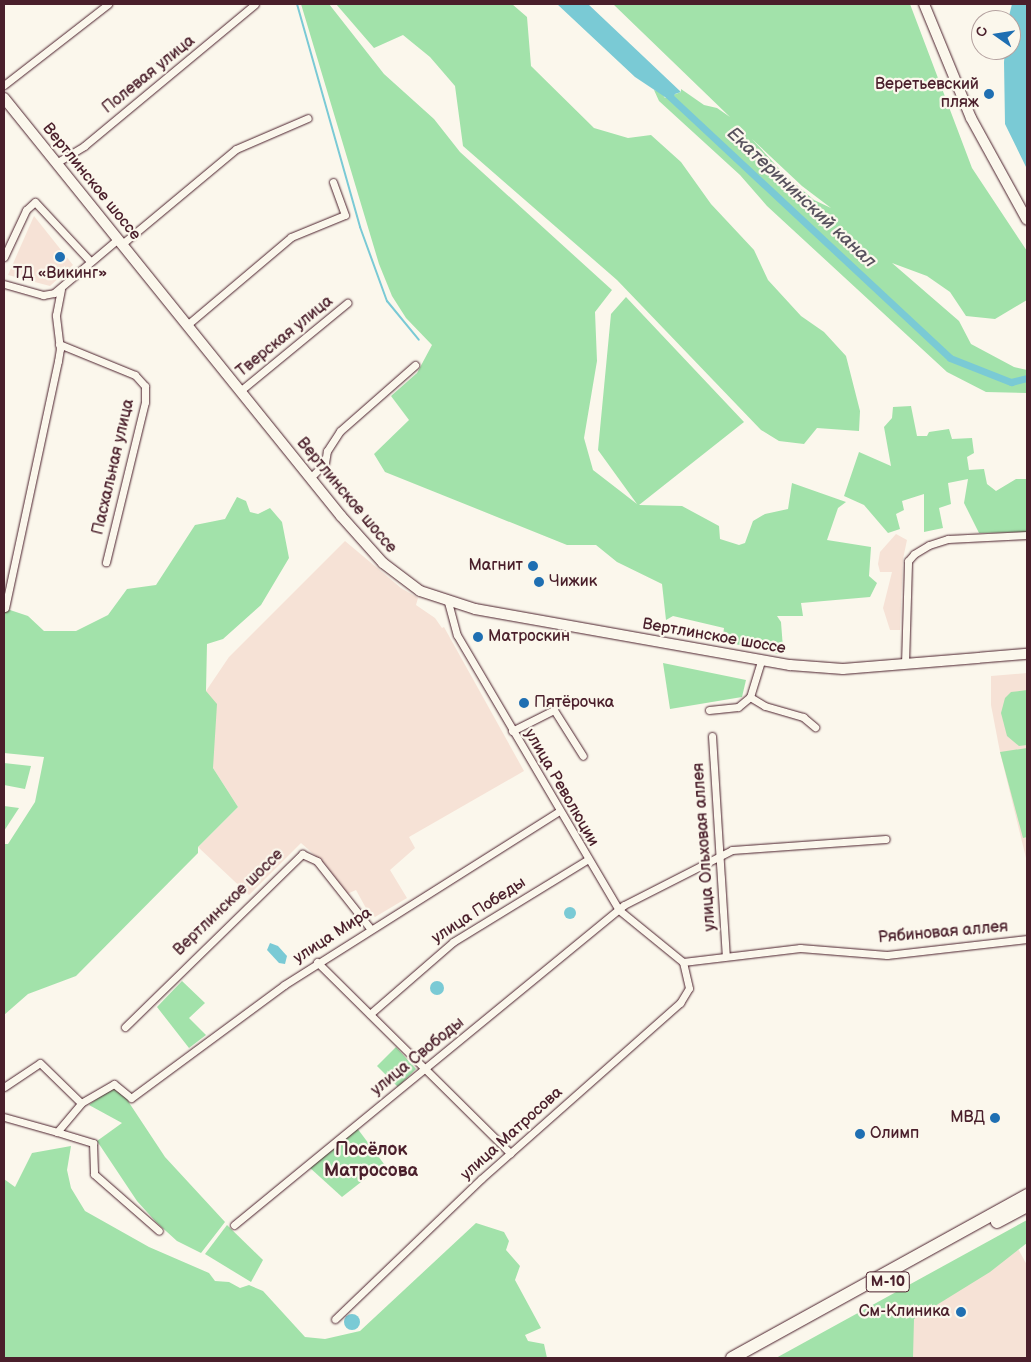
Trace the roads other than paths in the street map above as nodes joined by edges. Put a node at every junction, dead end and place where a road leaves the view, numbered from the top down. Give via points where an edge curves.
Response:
1 (108, 4) edge
2 (255, 4) edge
3 (924, 4) edge
4 (4, 85) edge
5 (4, 98) edge
6 (308, 118) dead end
7 (56, 163) junction
8 (333, 182) dead end
9 (1027, 220) edge
10 (120, 241) junction
11 (4, 257) edge
12 (90, 260) junction
13 (4, 284) edge
14 (61, 289) junction
15 (347, 303) dead end
16 (187, 325) junction
17 (59, 344) junction
18 (415, 366) dead end
19 (240, 391) junction
20 (310, 478) junction
21 (1027, 535) edge
22 (106, 562) dead end
23 (448, 602) junction
24 (5, 608) edge
25 (1027, 654) edge
26 (761, 661) junction
27 (905, 664) junction
28 (750, 697) junction
29 (709, 710) dead end
30 (815, 727) dead end
31 (512, 731) junction
32 (712, 736) dead end
33 (583, 756) dead end
34 (559, 810) junction
35 (886, 839) dead end
36 (722, 853) junction
37 (587, 860) junction
38 (618, 910) junction
39 (370, 928) junction
40 (1027, 939) edge
41 (726, 956) junction
42 (316, 962) junction
43 (683, 962) junction
44 (370, 1014) junction
45 (125, 1026) dead end
46 (424, 1070) junction
47 (4, 1087) edge
48 (81, 1103) junction
49 (4, 1117) edge
50 (57, 1132) junction
51 (510, 1153) junction
52 (1027, 1196) edge
53 (1027, 1206) edge
54 (234, 1225) dead end
55 (159, 1231) dead end
56 (335, 1319) dead end
57 (732, 1358) edge
58 (750, 1358) edge

1 - 4 street
2 - 7 street, Полевая улица via 92,140
3 - 9 main road via 971,118
5 - 7 main road, Вертлинское шоссе
6 - 10 street via 236,149
7 - 10 main road, Вертлинское шоссе
8 - 16 street via 345,215 290,238
10 - 12 street
10 - 16 main road, Вертлинское шоссе
11 - 12 street via 26,210 35,202
12 - 14 street
13 - 14 street via 43,295
14 - 17 street via 56,315
15 - 19 street, Тверская улица
16 - 19 main road, Вертлинское шоссе
17 - 22 street, Пасхальная улица via 76,354 135,374 145,386 145,402
17 - 24 street
18 - 20 street via 334,438 325,463
19 - 20 main road, Вертлинское шоссе
20 - 23 main road, Вертлинское шоссе via 390,571 420,591
21 - 27 street via 948,539 920,549 908,561
23 - 26 main road, Вертлинское шоссе
23 - 31 street, улица Революции via 458,635
25 - 27 main road, Вертлинское шоссе
26 - 27 main road, Вертлинское шоссе via 821,668
26 - 28 street
28 - 29 street via 738,707
28 - 30 street via 765,706 803,717
31 - 33 street via 554,710
31 - 34 street, улица Революции
32 - 36 street, улица Ольховая аллея
34 - 37 street, улица Революции
34 - 39 street, улица Мира
35 - 36 street
36 - 38 street, улица Свободы
36 - 41 street, улица Ольховая аллея
37 - 38 street, улица Революции
37 - 44 street, улица Победы via 453,942
38 - 43 street, улица Революции
38 - 46 street, улица Свободы
39 - 42 street, улица Мира
39 - 45 street, Вертлинское шоссе via 317,861 302,854
40 - 41 street, Рябиновая аллея via 886,955 800,948
41 - 43 street, Рябиновая аллея
42 - 44 street
42 - 48 street, улица Мира via 131,1098 114,1084
43 - 51 street, улица Матросова via 689,988 680,1003
44 - 46 street
46 - 51 street
46 - 54 street, улица Свободы
47 - 48 street via 40,1063
48 - 50 street
49 - 50 street
50 - 55 street via 94,1143 94,1174
51 - 56 street, улица Матросова
52 - 57 highway, М-10
53 - 58 highway, М-10

